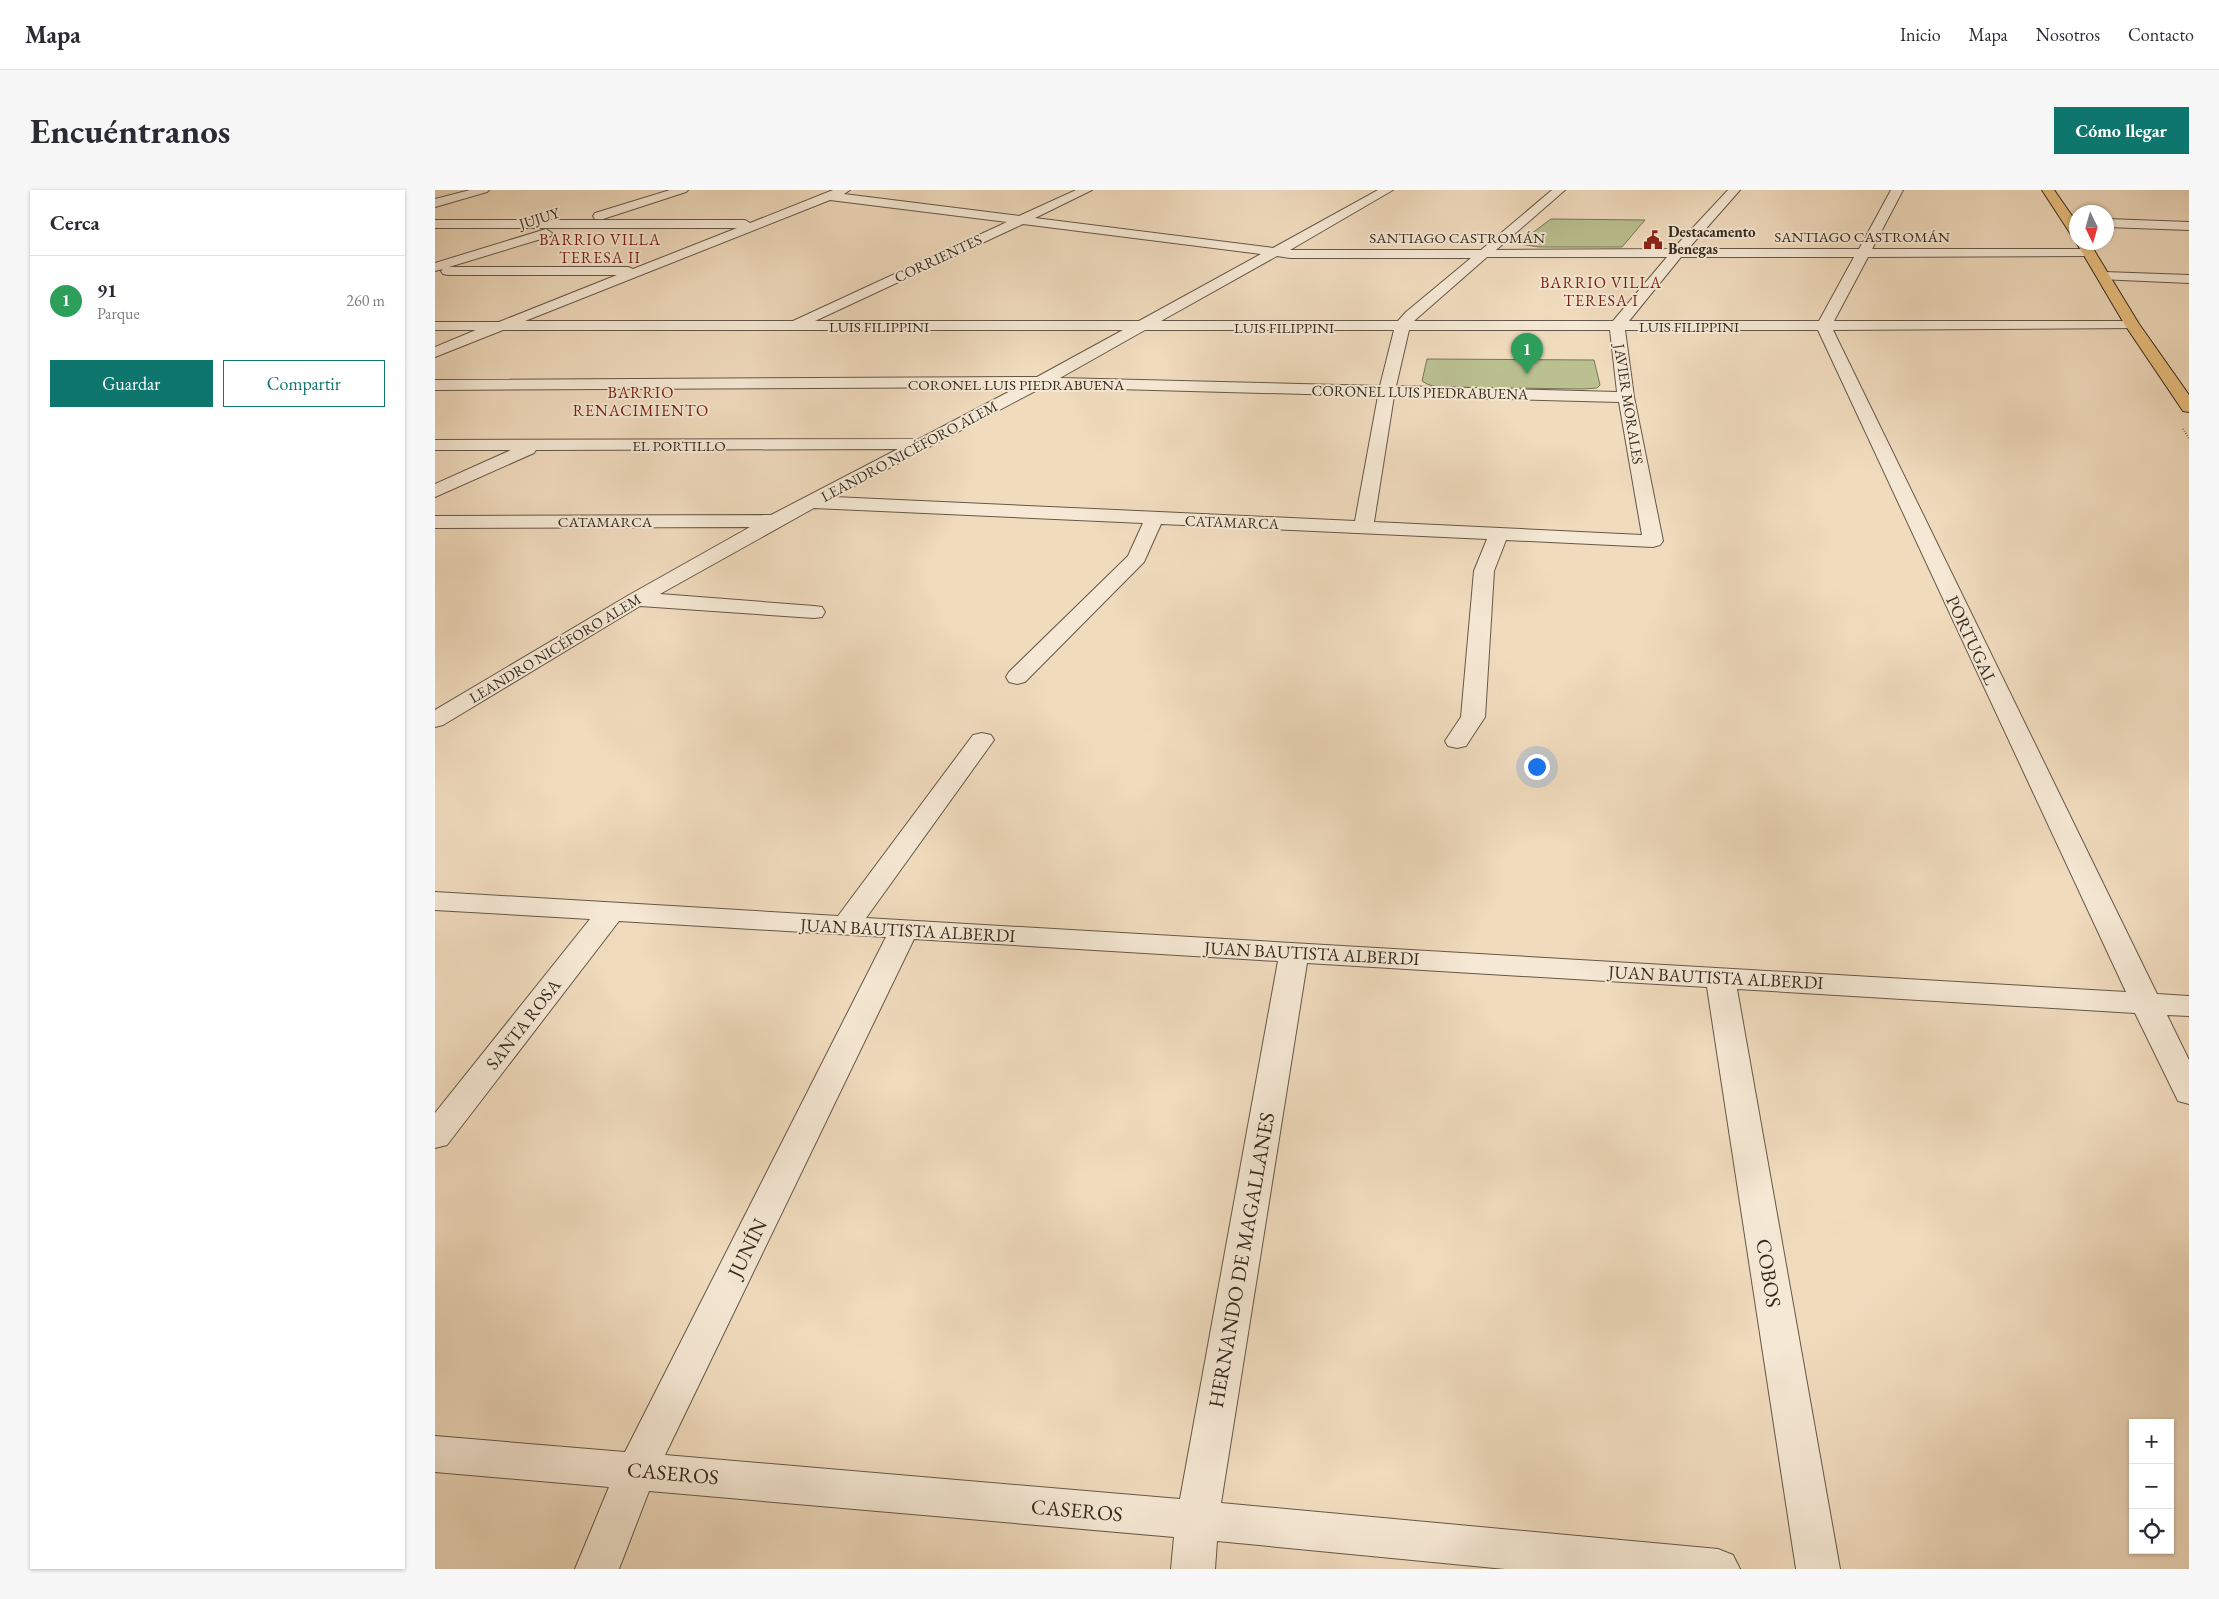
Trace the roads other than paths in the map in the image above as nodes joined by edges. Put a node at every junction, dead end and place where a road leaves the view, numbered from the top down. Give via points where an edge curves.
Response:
1 (483, 190) edge
2 (682, 190) edge
3 (844, 190) edge
4 (1086, 190) edge
5 (1387, 190) edge
6 (1559, 190) edge
7 (1734, 190) edge
8 (1897, 190) edge
9 (2047, 190) edge
10 (830, 196) junction
11 (435, 203) edge
12 (2069, 217) edge
13 (1019, 221) junction
14 (2114, 223) edge
15 (435, 224) edge
16 (572, 224) junction
17 (759, 224) junction
18 (2189, 226) edge
19 (2069, 247) edge
20 (2087, 250) edge
21 (1275, 253) junction
22 (1485, 253) junction
23 (1862, 253) junction
24 (1677, 254) junction
25 (435, 267) edge
26 (642, 271) junction
27 (435, 272) edge
28 (2104, 276) junction
29 (2189, 279) edge
30 (2132, 325) junction
31 (435, 326) edge
32 (503, 326) junction
33 (791, 326) junction
34 (1402, 326) junction
35 (1617, 326) junction
36 (1824, 326) junction
37 (1140, 327) junction
38 (435, 352) edge
39 (1039, 382) junction
40 (435, 385) edge
41 (1387, 391) junction
42 (1626, 397) junction
43 (2189, 407) edge
44 (923, 444) junction
45 (435, 445) edge
46 (536, 445) junction
47 (435, 491) edge
48 (811, 502) junction
49 (1154, 519) junction
50 (775, 521) junction
51 (435, 522) edge
52 (1363, 528) junction
53 (1499, 534) junction
54 (1653, 541) joint
55 (635, 599) junction
56 (814, 612) dead end
57 (1017, 677) dead end
58 (435, 720) edge
59 (982, 740) dead end
60 (1457, 741) dead end
61 (435, 901) edge
62 (611, 912) junction
63 (845, 927) junction
64 (904, 930) junction
65 (1294, 952) junction
66 (1720, 977) junction
67 (2146, 1004) junction
68 (2189, 1006) edge
69 (2189, 1093) edge
70 (435, 1136) edge
71 (435, 1454) edge
72 (637, 1470) junction
73 (1197, 1520) junction
74 (597, 1569) edge
75 (1193, 1569) edge
76 (1718, 1569) edge
77 (1818, 1569) edge

1 - 11 street
2 - 16 street, JUJUY
3 - 10 street
4 - 13 street, CORRIENTES
5 - 21 street, LEANDRO NICÉFORO ALEM
6 - 22 street
7 - 24 street, JAVIER MORALES
8 - 23 street
9 - 12 main road
10 - 13 street, SANTIAGO CASTROMÁN
10 - 17 street
13 - 21 street, SANTIAGO CASTROMÁN
13 - 33 street, CORRIENTES
14 - 18 street
15 - 16 street
16 - 17 street
16 - 25 street, JUJUY
17 - 26 street
19 - 23 street, SANTIAGO CASTROMÁN
20 - 28 main road
21 - 22 street, SANTIAGO CASTROMÁN
21 - 37 street, LEANDRO NICÉFORO ALEM
22 - 24 street, SANTIAGO CASTROMÁN
22 - 34 street
23 - 24 street, SANTIAGO CASTROMÁN
23 - 36 street
24 - 35 street, JAVIER MORALES
26 - 27 street
26 - 32 street
28 - 29 street
28 - 30 main road
30 - 36 street, LUIS FILIPPINI
30 - 43 main road
31 - 32 street, LUIS FILIPPINI
32 - 33 street, LUIS FILIPPINI
32 - 38 street
33 - 37 street, LUIS FILIPPINI
34 - 35 street, LUIS FILIPPINI
34 - 37 street, LUIS FILIPPINI
34 - 41 street
35 - 36 street, LUIS FILIPPINI
35 - 42 street, JAVIER MORALES
36 - 67 street, PORTUGAL via 1825,334
37 - 39 street, LEANDRO NICÉFORO ALEM
39 - 40 street, CORONEL LUIS PIEDRABUENA
39 - 41 street, CORONEL LUIS PIEDRABUENA
39 - 44 street, LEANDRO NICÉFORO ALEM
41 - 42 street, CORONEL LUIS PIEDRABUENA
41 - 52 street
42 - 54 street, JAVIER MORALES
44 - 46 street, EL PORTILLO
44 - 48 street, LEANDRO NICÉFORO ALEM
45 - 46 street, EL PORTILLO
46 - 47 street
48 - 49 street, CATAMARCA
48 - 50 street, LEANDRO NICÉFORO ALEM
49 - 52 street, CATAMARCA
49 - 57 street via 1137,558
50 - 51 street, CATAMARCA
50 - 55 street, LEANDRO NICÉFORO ALEM
52 - 53 street, CATAMARCA
53 - 54 street, CATAMARCA
53 - 60 street via 1483,571 1473,717
55 - 56 street
55 - 58 street, LEANDRO NICÉFORO ALEM
59 - 63 street
61 - 62 street, JUAN BAUTISTA ALBERDI
62 - 63 street, JUAN BAUTISTA ALBERDI
62 - 70 street, SANTA ROSA
63 - 64 street, JUAN BAUTISTA ALBERDI
64 - 65 street, JUAN BAUTISTA ALBERDI
64 - 72 street, JUNÍN
65 - 66 street, JUAN BAUTISTA ALBERDI
65 - 73 street, HERNANDO DE MAGALLANES
66 - 67 street, JUAN BAUTISTA ALBERDI
66 - 77 street, COBOS
67 - 68 street, JUAN BAUTISTA ALBERDI
67 - 69 street, PORTUGAL
71 - 72 street, CASEROS
72 - 73 street, CASEROS
72 - 74 street, JUNÍN
73 - 75 street, HERNANDO DE MAGALLANES
73 - 76 street, CASEROS

